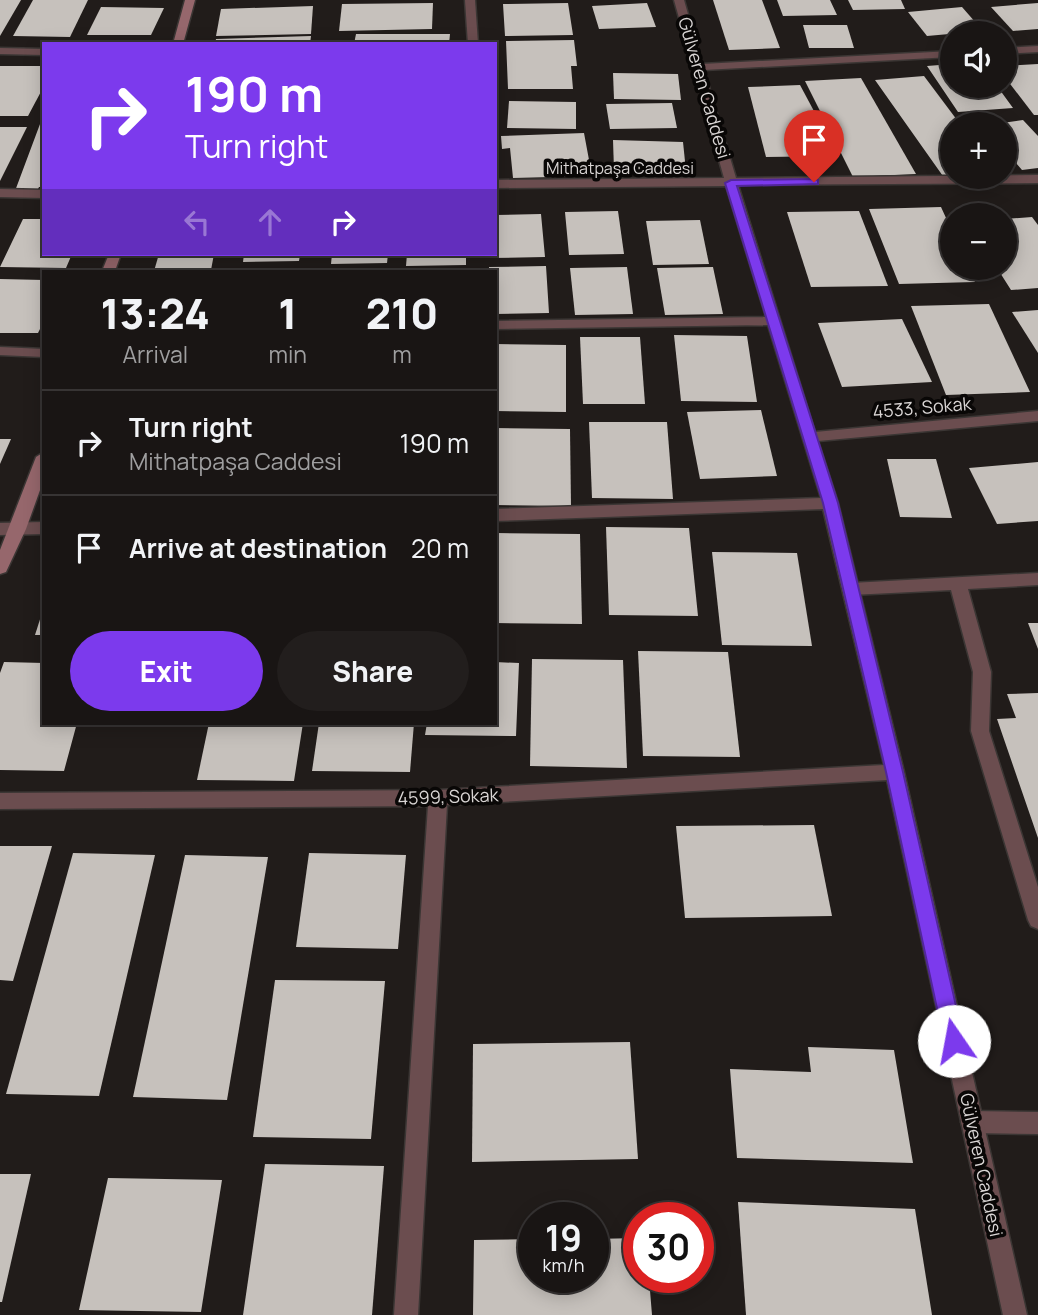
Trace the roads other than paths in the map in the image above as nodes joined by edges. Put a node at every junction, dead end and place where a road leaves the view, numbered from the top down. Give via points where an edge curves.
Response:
1 (190, 0) edge
2 (470, 0) edge
3 (678, 0) edge
4 (179, 42) edge
5 (472, 42) edge
6 (1038, 49) edge
7 (1017, 50) edge
8 (0, 51) edge
9 (42, 52) edge
10 (940, 55) edge
11 (699, 67) junction
12 (1038, 179) edge
13 (731, 183) junction
14 (497, 184) edge
15 (0, 193) edge
16 (42, 194) edge
17 (775, 321) junction
18 (497, 326) edge
19 (0, 351) edge
20 (42, 353) edge
21 (1038, 416) edge
22 (810, 437) junction
23 (42, 463) edge
24 (831, 503) junction
25 (497, 515) edge
26 (42, 528) edge
27 (0, 529) edge
28 (18, 529) junction
29 (0, 568) edge
30 (1038, 579) edge
31 (958, 584) junction
32 (851, 589) junction
33 (895, 772) junction
34 (438, 798) junction
35 (0, 801) edge
36 (1038, 920) edge
37 (972, 1122) junction
38 (1038, 1123) edge
39 (406, 1315) edge
40 (1014, 1315) edge

1 - 4 street
2 - 5 street
3 - 11 street, Gülveren Caddesi
6 - 7 street
8 - 9 street
10 - 11 street
11 - 13 street, Gülveren Caddesi
12 - 13 street, Mithatpaşa Caddesi
13 - 14 street, Mithatpaşa Caddesi
13 - 17 street, Gülveren Caddesi
15 - 16 street
17 - 18 street
17 - 22 street, Gülveren Caddesi
19 - 20 street
21 - 22 street, 4533, Sokak
22 - 24 street, Gülveren Caddesi
23 - 28 street
24 - 25 street
24 - 32 street, Gülveren Caddesi
26 - 28 street
27 - 28 street
28 - 29 street
30 - 31 street
31 - 32 street
31 - 36 street via 982,672 980,731
32 - 33 street, Gülveren Caddesi
33 - 34 street, 4599, Sokak
33 - 37 street, Gülveren Caddesi
34 - 35 street, 4599, Sokak
34 - 39 street
37 - 38 street
37 - 40 street, Gülveren Caddesi

